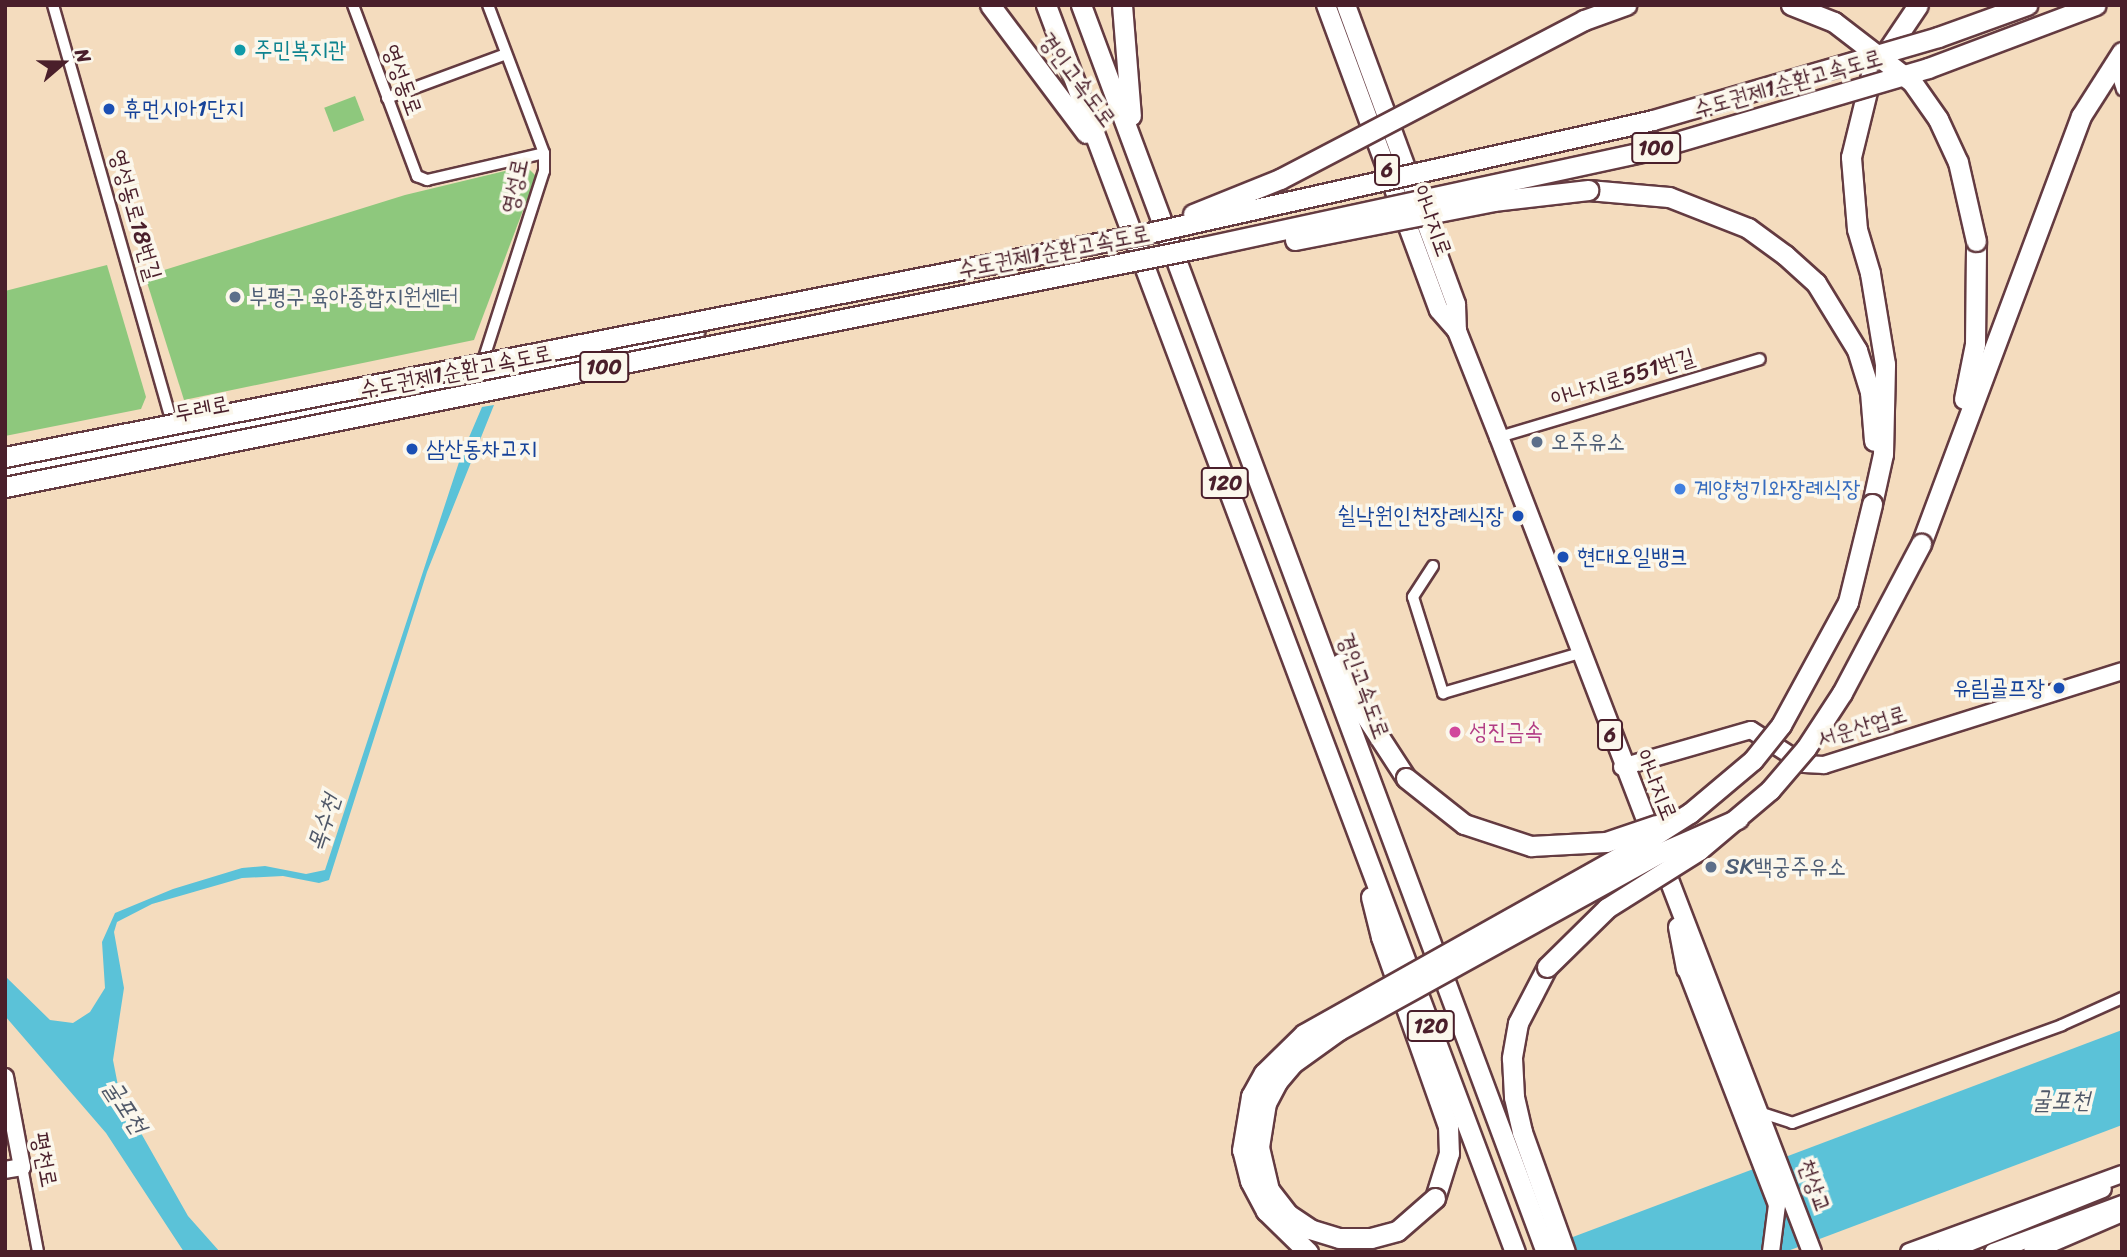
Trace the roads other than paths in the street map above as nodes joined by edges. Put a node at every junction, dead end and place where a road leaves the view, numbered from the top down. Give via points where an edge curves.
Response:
1 (53, 5) edge
2 (353, 5) edge
3 (488, 5) edge
4 (990, 5) edge
5 (1046, 5) edge
6 (1081, 5) edge
7 (1122, 5) edge
8 (1326, 5) edge
9 (1346, 5) edge
10 (1626, 5) edge
11 (1791, 5) edge
12 (1918, 5) edge
13 (2026, 5) edge
14 (2096, 5) edge
15 (506, 54) junction
16 (2119, 62) edge
17 (2122, 90) edge
18 (387, 98) junction
19 (1133, 138) junction
20 (1100, 151) junction
21 (544, 153) junction
22 (1148, 233) junction
23 (1203, 247) junction
24 (747, 320) dead end
25 (1457, 331) junction
26 (1760, 359) dead end
27 (478, 377) junction
28 (176, 437) junction
29 (1499, 437) junction
30 (5, 457) edge
31 (5, 473) edge
32 (5, 488) edge
33 (1872, 504) junction
34 (1921, 544) junction
35 (1433, 566) dead end
36 (1303, 595) junction
37 (1580, 653) junction
38 (2122, 671) edge
39 (1622, 768) junction
40 (1690, 813) junction
41 (1351, 814) junction
42 (1738, 819) junction
43 (1671, 886) junction
44 (1686, 969) joint
45 (2122, 998) edge
46 (5, 1077) edge
47 (1759, 1112) junction
48 (1770, 1138) joint
49 (22, 1167) junction
50 (5, 1170) edge
51 (2122, 1174) edge
52 (2122, 1181) edge
53 (2122, 1204) edge
54 (2074, 1212) junction
55 (2122, 1213) edge
56 (1545, 1225) junction
57 (1513, 1245) edge
58 (38, 1252) edge
59 (1308, 1252) edge
60 (1546, 1252) edge
61 (1565, 1252) edge
62 (1770, 1252) edge
63 (1812, 1252) edge
64 (1909, 1252) edge
65 (1946, 1252) edge
66 (1993, 1252) edge
67 (2032, 1252) edge

1 - 28 street, 영성동로18번길
2 - 18 street, 영성동로
3 - 15 street, 영성로
4 - 20 highway, 경인고속도로 / 120
5 - 20 highway, 경인고속도로 / 120
6 - 19 highway, 경인고속도로 / 120
7 - 19 highway, 경인고속도로 / 120
8 - 25 main road, 아나지로 / 6 via 1439,310
9 - 25 main road, 아나지로 / 6 via 1456,304
10 - 22 highway, bridge via 1584,20 1280,179
11 - 34 highway, bridge via 1834,22 1912,82 1937,120 1970,202 1976,241 1975,344 1964,401
12 - 33 highway via 1871,75 1851,157 1857,229 1881,323 1885,364 1883,454
13 - 22 highway, 수도권제1순환고속도로 / 100, bridge via 1938,37 1653,120
14 - 23 highway, 수도권제1순환고속도로 / 100, bridge via 1928,68 1646,151
15 - 18 street
15 - 21 street, 영성로
16 - 17 street
16 - 34 highway via 2081,116
18 - 21 street, 영성동로 via 413,169 427,180
19 - 36 highway, 경인고속도로 / 120
20 - 41 highway, 경인고속도로 / 120
21 - 27 street, 영성로 via 541,189
22 - 30 highway, 수도권제1순환고속도로 / 100, bridge
23 - 32 highway, 수도권제1순환고속도로 / 100, bridge
23 - 33 highway, bridge via 1290,241 1561,191 1636,191 1708,209 1748,228 1785,255 1816,284 1838,314 1857,350 1870,392 1875,435
24 - 27 street, 두레로
25 - 29 main road, 아나지로 / 6
26 - 29 street, 아나지로551번길
27 - 28 street, 두레로
28 - 31 street, 두레로
29 - 37 main road, 아나지로 / 6
33 - 40 highway, bridge via 1863,556 1848,602 1806,683 1753,760
34 - 42 highway, bridge via 1842,693 1806,748
35 - 37 street via 1413,597 1443,692
36 - 40 highway, bridge via 1366,719 1406,778 1464,824 1531,846 1606,842
36 - 56 highway, 경인고속도로 / 120
37 - 39 main road, 아나지로 / 6
38 - 39 street, 서운산업로 via 1824,765 1804,764 1751,730
39 - 43 main road, 아나지로 / 6
40 - 59 highway, bridge via 1330,1017 1282,1051 1251,1096 1242,1150 1250,1181 1266,1211
41 - 42 highway, bridge via 1381,937 1448,1126 1449,1153 1435,1199 1397,1231 1371,1238 1339,1238 1310,1229 1288,1214 1269,1190 1259,1147 1266,1103 1293,1063 1339,1030 1660,853
41 - 57 highway, 경인고속도로 / 120
42 - 56 highway, bridge via 1608,908 1547,967 1518,1023 1512,1058 1522,1132
43 - 44 main road
43 - 47 main road, 아나지로 / 6
44 - 62 street via 1777,1205
45 - 47 street via 2062,1025 1792,1123
46 - 49 street, 평천로
47 - 48 main road, 아나지로 / 6
48 - 63 main road, 천상교 / 6
49 - 50 street
49 - 58 street, 평천로
51 - 64 street
52 - 54 street
53 - 54 street
54 - 65 street
54 - 66 street
55 - 67 street
56 - 60 highway, 경인고속도로 / 120
56 - 61 highway

